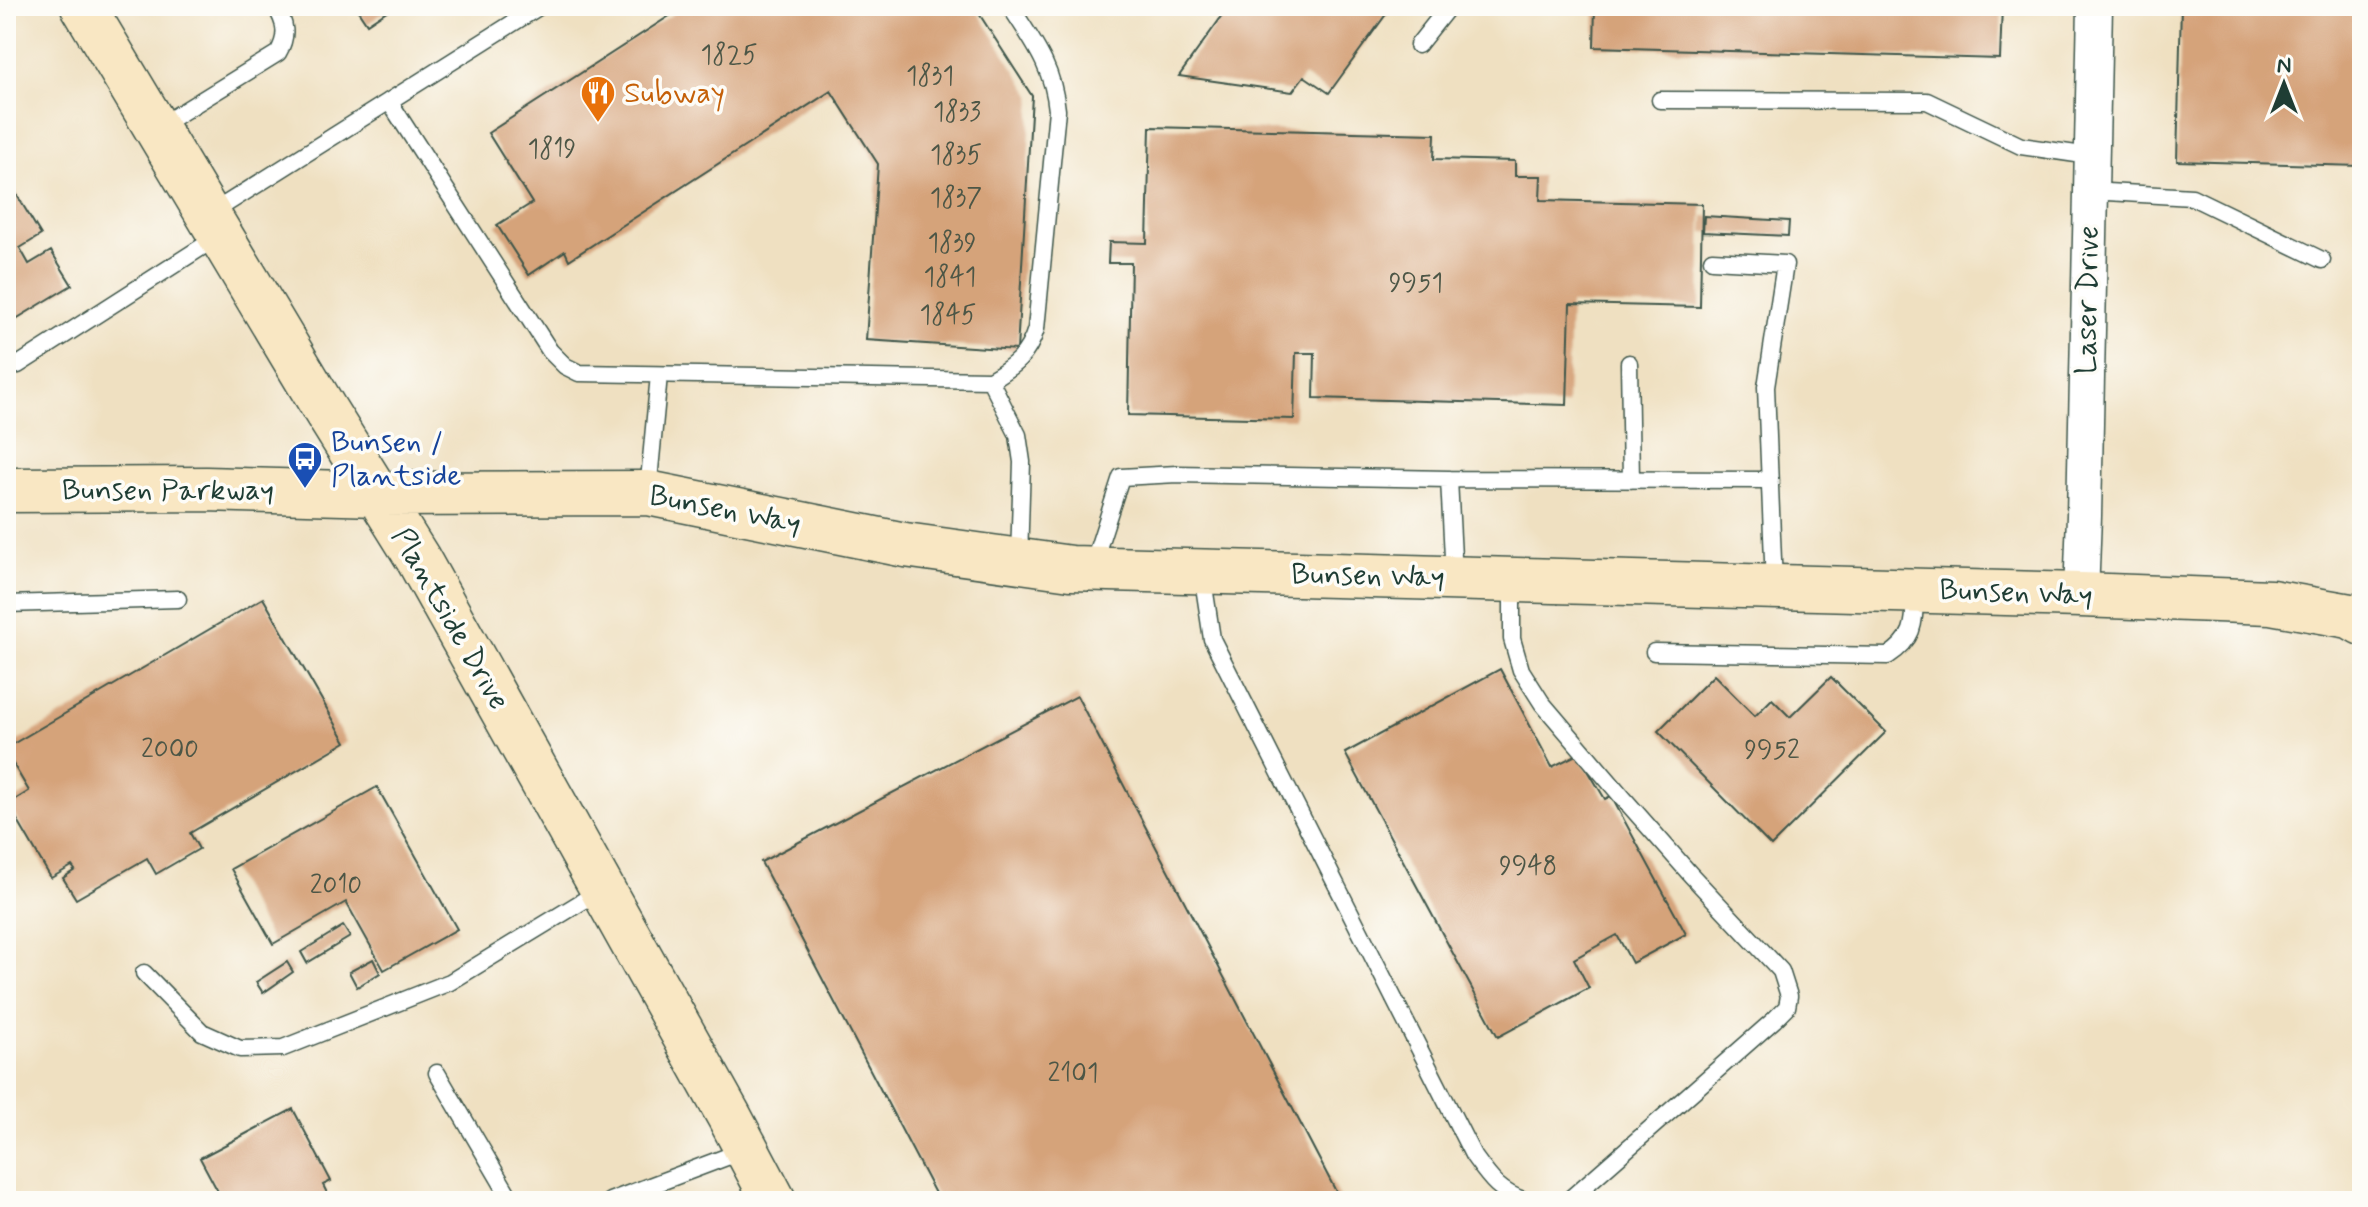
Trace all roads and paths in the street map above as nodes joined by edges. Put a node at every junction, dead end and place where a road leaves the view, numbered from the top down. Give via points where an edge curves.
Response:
1 (83, 6) edge
2 (275, 6) edge
3 (540, 6) edge
4 (1010, 6) edge
5 (1449, 6) edge
6 (2095, 6) edge
7 (1418, 45) dead end
8 (1660, 100) dead end
9 (389, 101) junction
10 (156, 128) junction
11 (2090, 156) junction
12 (2090, 191) junction
13 (215, 225) junction
14 (1712, 260) dead end
15 (2322, 260) dead end
16 (1629, 363) dead end
17 (6, 368) edge
18 (659, 375) junction
19 (990, 380) junction
20 (1449, 479) junction
21 (1631, 480) junction
22 (1770, 480) junction
23 (6, 490) edge
24 (648, 493) junction
25 (378, 494) junction
26 (1019, 561) junction
27 (1092, 569) junction
28 (1202, 572) junction
29 (1454, 578) junction
30 (1512, 580) junction
31 (1774, 587) junction
32 (1915, 590) junction
33 (2081, 595) junction
34 (178, 599) dead end
35 (6, 604) edge
36 (2362, 623) edge
37 (1654, 652) dead end
38 (602, 890) junction
39 (144, 973) dead end
40 (437, 1073) dead end
41 (746, 1149) junction
42 (512, 1201) edge
43 (610, 1201) edge
44 (774, 1201) edge
45 (1526, 1201) edge
46 (1564, 1201) edge

1 - 10 street, Plantside Drive
2 - 10 lane via 285,41 278,53
3 - 9 lane
4 - 19 lane via 1048,67 1057,110 1036,329 1030,348
5 - 7 lane
6 - 11 street, Laser Drive
8 - 11 lane via 1927,101 2021,146
9 - 13 lane
9 - 18 lane via 550,351 579,373
10 - 13 street, Plantside Drive
11 - 12 street, Laser Drive
12 - 15 lane via 2192,197
12 - 33 street, Laser Drive
13 - 17 lane via 18,365
13 - 25 street, Plantside Drive
14 - 22 lane via 1785,264 1766,387
16 - 21 lane
18 - 19 lane
18 - 24 lane
19 - 26 lane via 1018,435
20 - 21 lane
20 - 27 lane via 1121,477
20 - 29 lane
21 - 22 lane
22 - 31 lane
23 - 25 street, Bunsen Parkway
24 - 25 street, Bunsen Way
24 - 26 street, Bunsen Way via 905,545
25 - 38 street, Plantside Drive
26 - 27 street, Bunsen Way
27 - 28 street, Bunsen Way
28 - 29 street, Bunsen Way
28 - 45 lane via 1212,639 1473,1155 1495,1185
29 - 30 street, Bunsen Way
30 - 31 street, Bunsen Way
30 - 46 lane via 1512,639 1521,670 1542,703 1781,971 1789,996 1787,1007 1774,1020
31 - 32 street, Bunsen Way
32 - 33 street, Bunsen Way
32 - 37 lane via 1914,626 1903,646 1888,656
33 - 36 street, Bunsen Way via 2271,602 2350,616
34 - 35 lane
38 - 39 lane via 450,982 283,1048 240,1049 202,1032
38 - 41 street, Plantside Drive
40 - 42 lane
41 - 43 lane
41 - 44 street, Plantside Drive

